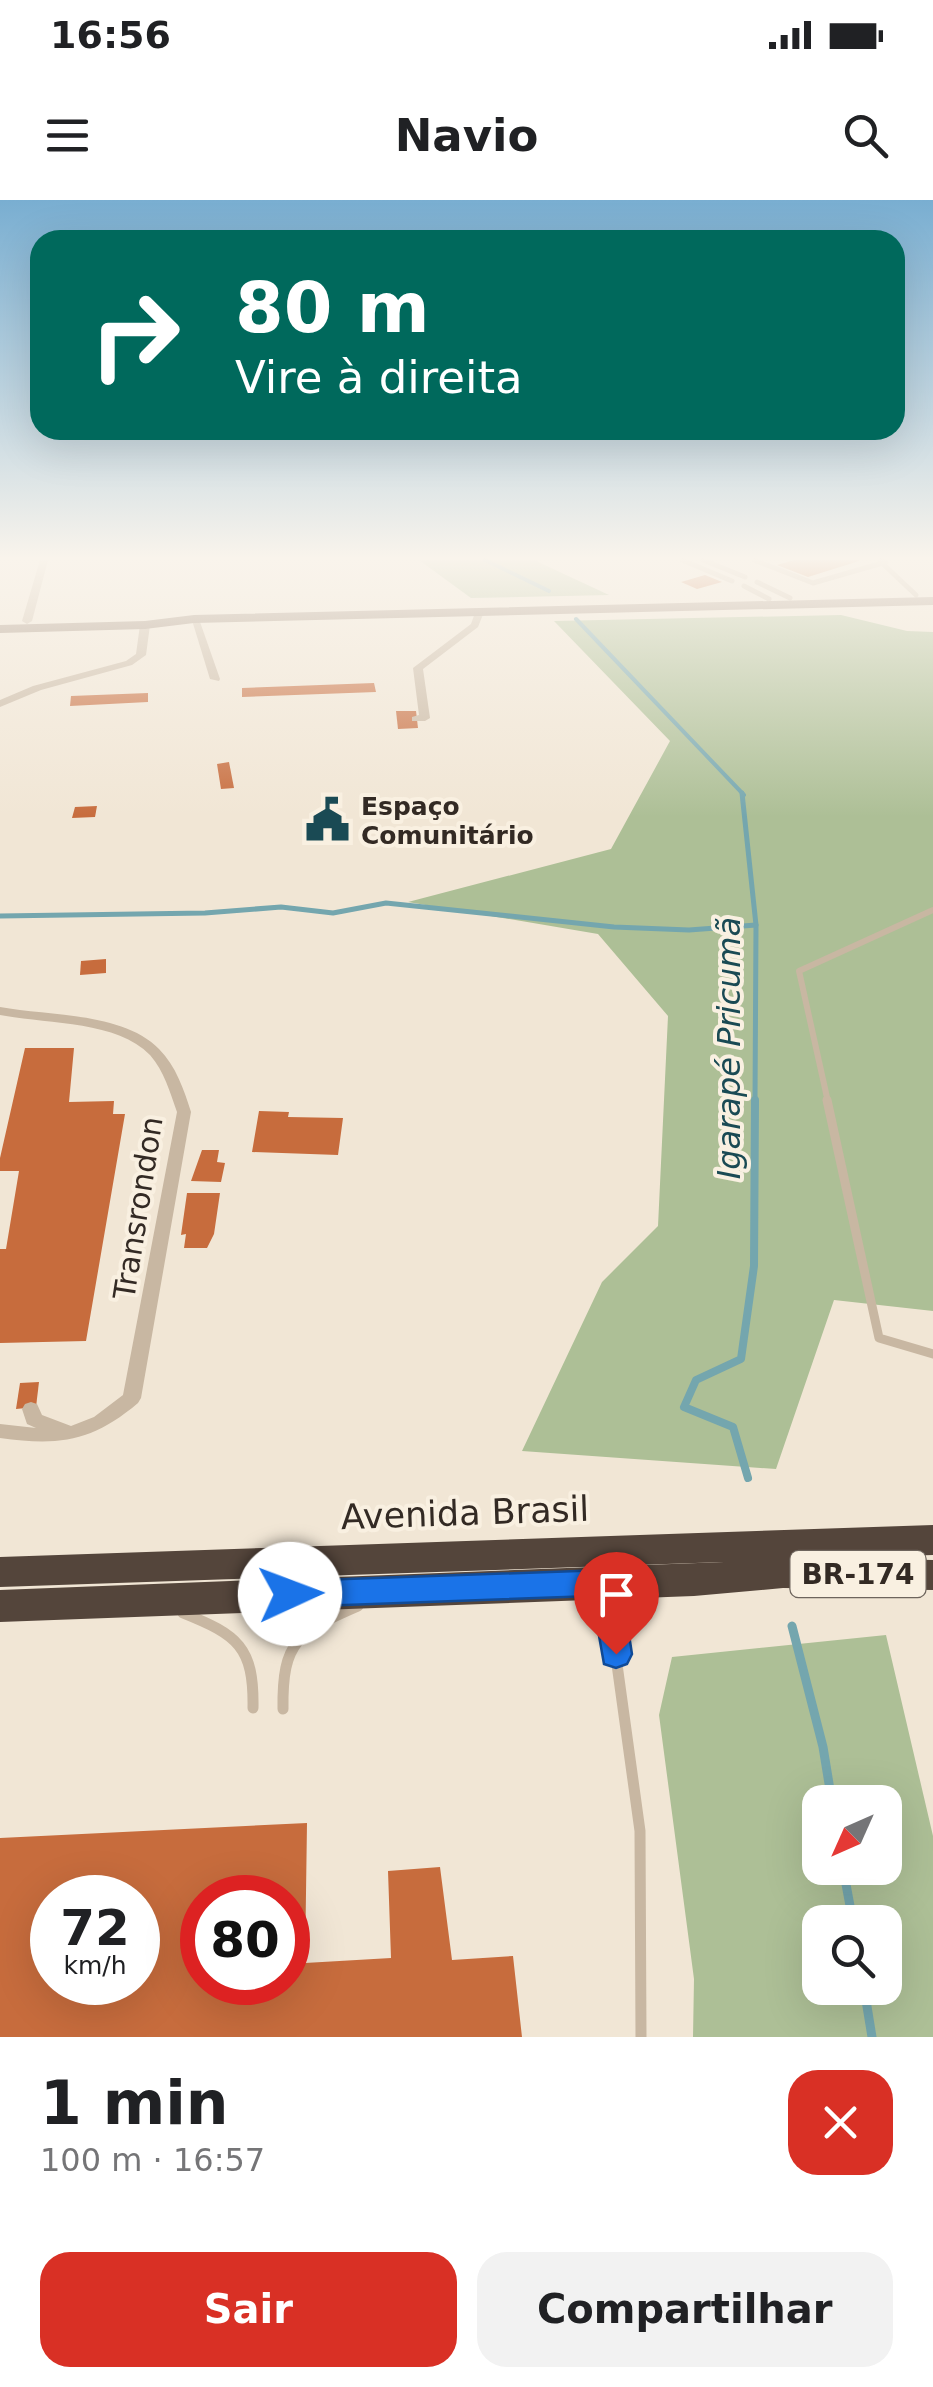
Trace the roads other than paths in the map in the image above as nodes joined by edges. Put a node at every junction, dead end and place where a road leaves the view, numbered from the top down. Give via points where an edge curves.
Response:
1 (142, 646) edge
2 (203, 646) edge
3 (448, 646) edge
4 (215, 679) dead end
5 (0, 704) edge
6 (416, 719) dead end
7 (933, 910) edge
8 (5, 1015) edge
9 (933, 1354) edge
10 (31, 1409) dead end
11 (0, 1432) edge
12 (70, 1436) junction
13 (933, 1540) edge
14 (0, 1572) edge
15 (933, 1574) edge
16 (606, 1583) junction
17 (391, 1591) junction
18 (136, 1600) junction
19 (0, 1606) edge
20 (252, 1708) dead end
21 (283, 1709) dead end
22 (641, 2037) edge

1 - 5 street via 129,663
2 - 4 street
3 - 6 street via 418,668 425,718
7 - 9 lane via 799,971 880,1338
8 - 12 street, Transrondon via 81,1020 135,1037 178,1086 184,1112 132,1398 106,1421
10 - 12 street via 34,1419
11 - 12 street
13 - 14 highway, Avenida Brasil / BR-174
15 - 16 highway, BR-174 via 783,1573
16 - 17 highway, BR-174
16 - 22 lane via 640,1831
17 - 18 highway, BR-174
17 - 21 lane via 290,1642 281,1667
18 - 19 highway, BR-174
18 - 20 lane via 230,1632 249,1650

